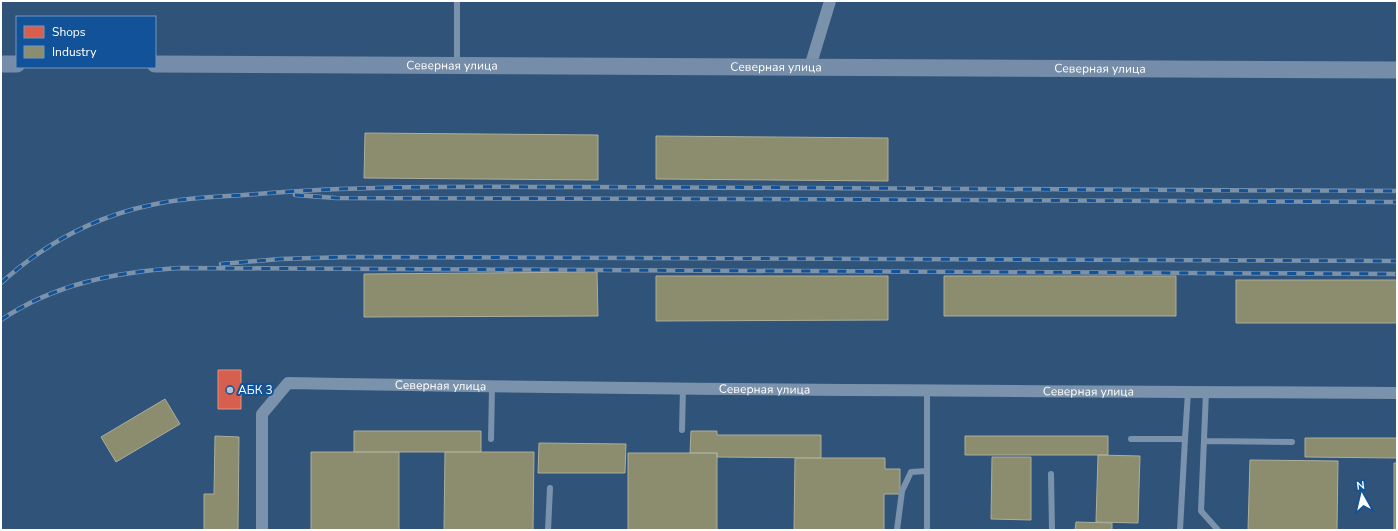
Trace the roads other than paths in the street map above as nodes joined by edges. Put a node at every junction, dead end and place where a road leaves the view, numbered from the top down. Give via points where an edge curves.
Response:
1 (457, 1) edge
2 (830, 1) edge
3 (1, 64) edge
4 (16, 64) edge
5 (156, 64) edge
6 (457, 66) junction
7 (810, 67) junction
8 (1397, 70) edge
9 (492, 387) junction
10 (683, 388) junction
11 (927, 391) junction
12 (1188, 392) junction
13 (1206, 392) junction
14 (1397, 393) edge
15 (682, 430) dead end
16 (491, 439) dead end
17 (1131, 439) dead end
18 (1185, 439) junction
19 (1205, 440) junction
20 (1292, 442) dead end
21 (927, 470) junction
22 (1051, 474) dead end
23 (550, 488) dead end
24 (262, 530) edge
25 (548, 530) edge
26 (898, 530) edge
27 (927, 530) edge
28 (1052, 530) edge
29 (1180, 530) edge
30 (1218, 530) edge

1 - 6 lane
2 - 7 street
3 - 4 main road
5 - 6 main road, Северная улица
6 - 7 main road, Северная улица
7 - 8 main road, Северная улица
9 - 10 street, Северная улица
9 - 16 lane
9 - 24 street, Северная улица via 288,383 262,414
10 - 11 street, Северная улица
10 - 15 lane
11 - 12 street, Северная улица
11 - 21 lane
12 - 13 street, Северная улица
12 - 18 lane
13 - 14 street, Северная улица
13 - 19 lane
17 - 18 lane
18 - 29 lane
19 - 20 lane
19 - 30 lane via 1201,512
21 - 26 lane via 911,472 902,491
21 - 27 lane
22 - 28 lane
23 - 25 lane

